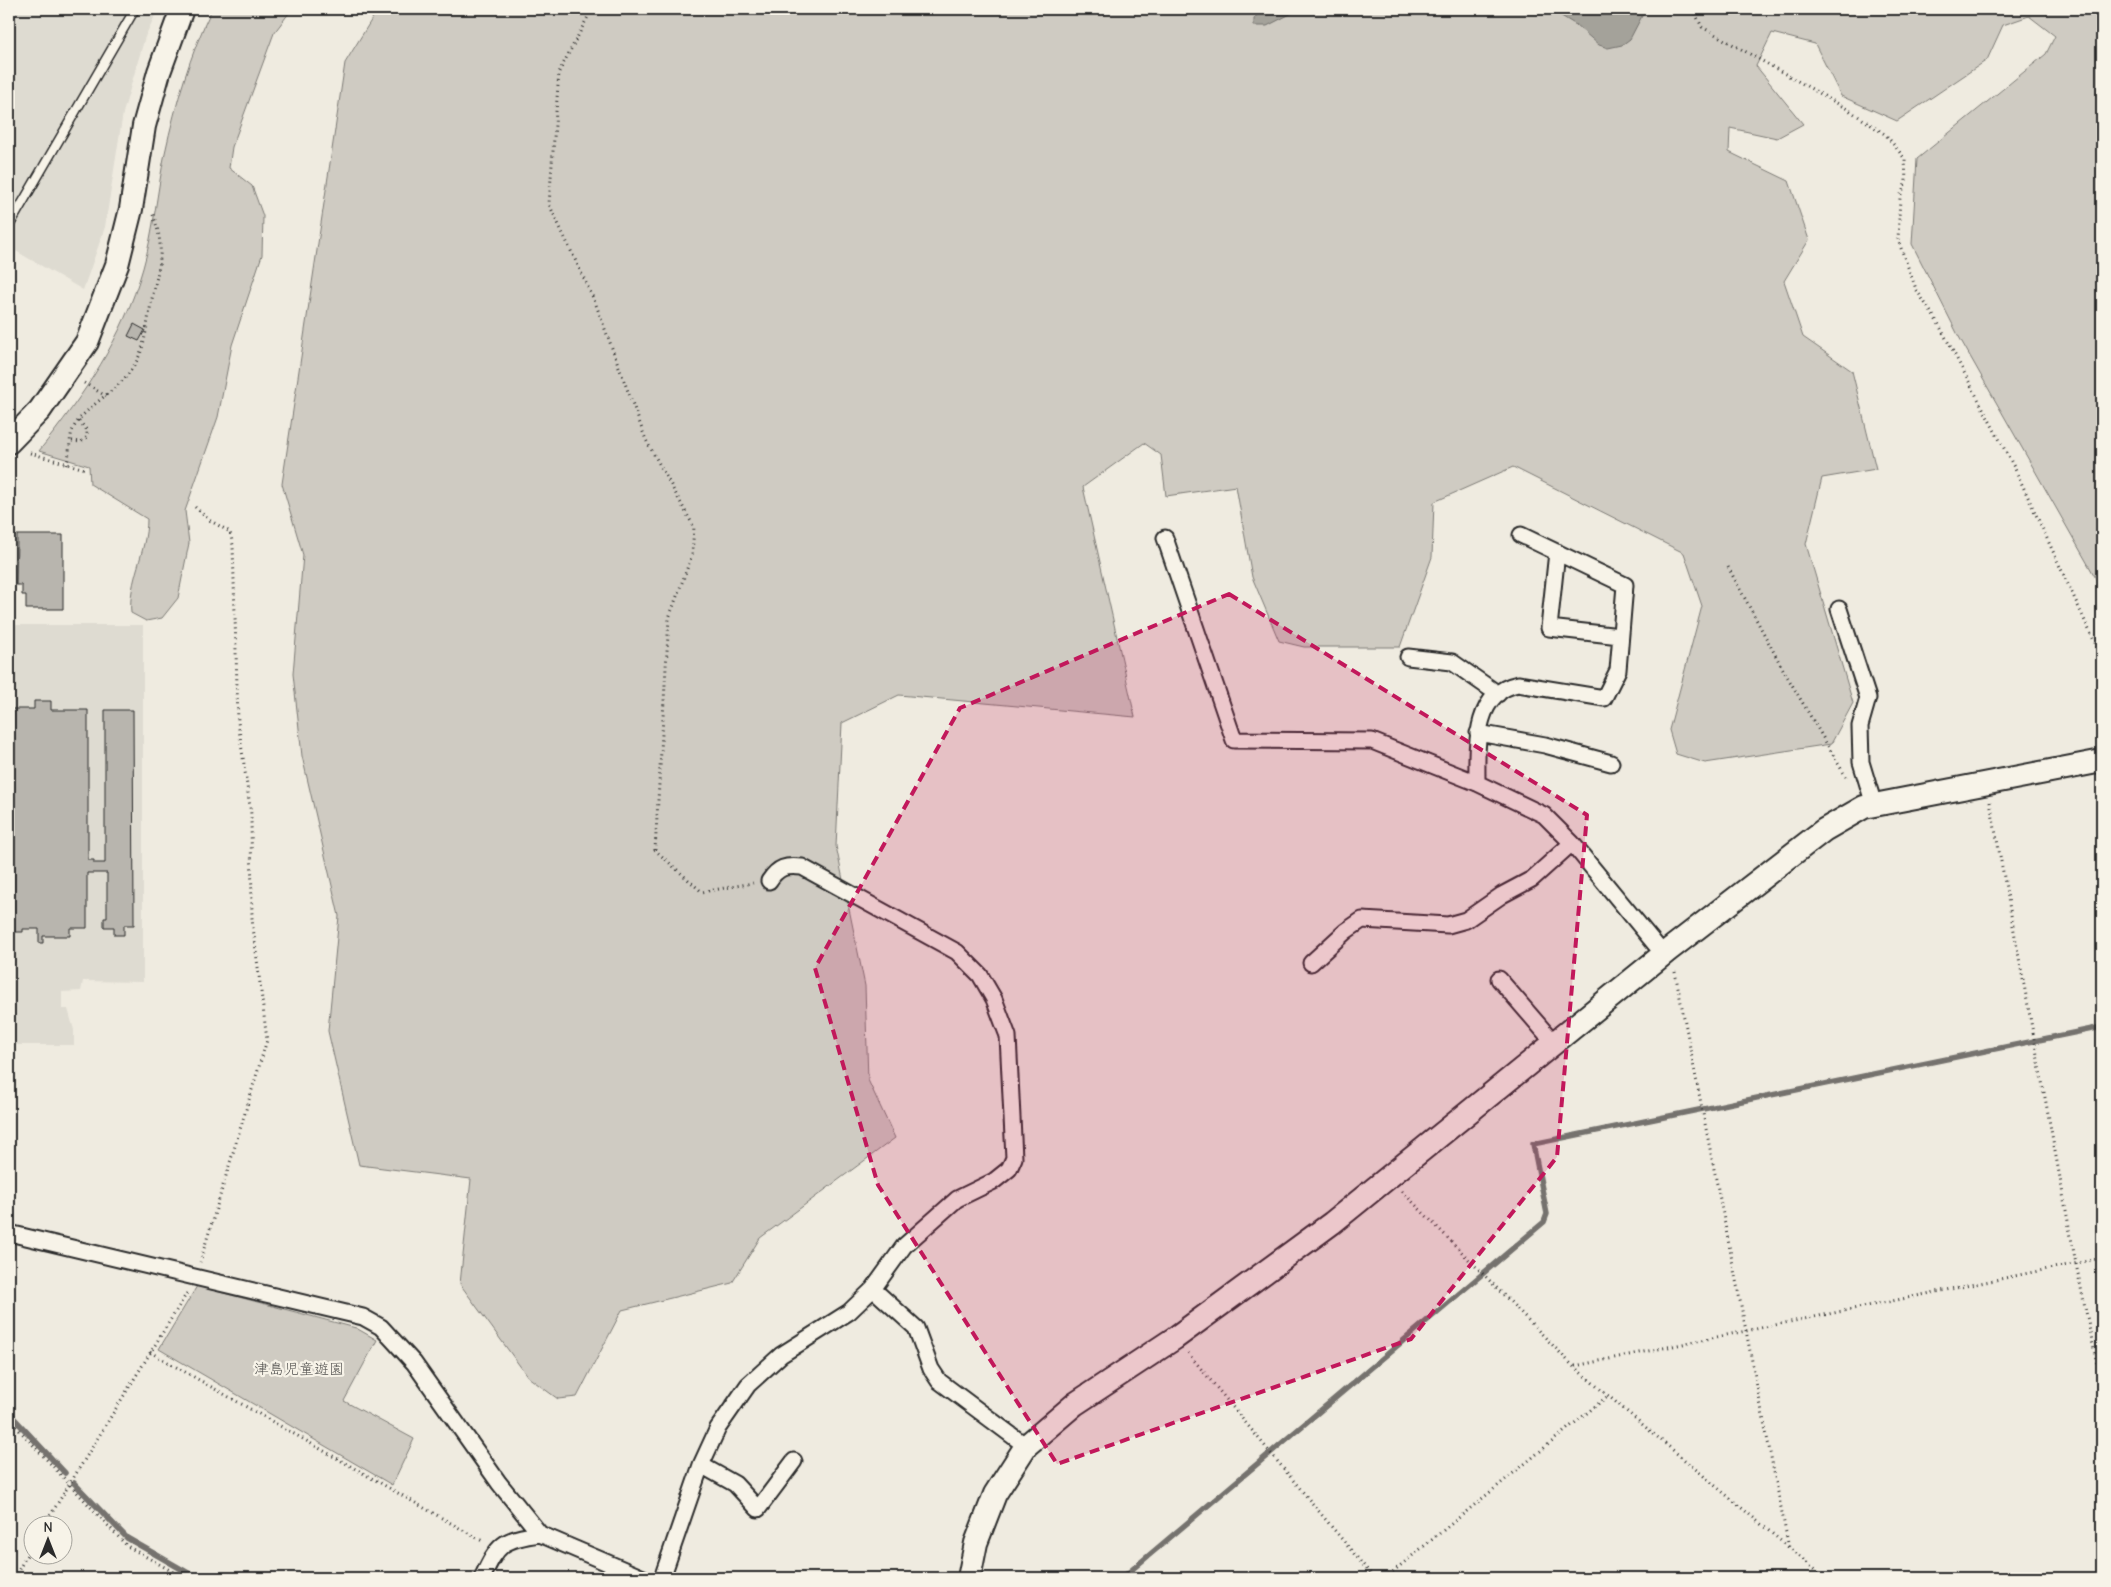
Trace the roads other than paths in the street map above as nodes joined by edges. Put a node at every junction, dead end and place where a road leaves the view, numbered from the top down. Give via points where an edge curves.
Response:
1 (135, 9) edge
2 (182, 9) edge
3 (9, 226) edge
4 (9, 442) edge
5 (1521, 535) dead end
6 (1165, 538) dead end
7 (1557, 552) junction
8 (1838, 609) dead end
9 (1620, 636) junction
10 (1408, 657) dead end
11 (1498, 694) junction
12 (1478, 733) junction
13 (2102, 761) edge
14 (1611, 763) dead end
15 (1477, 783) junction
16 (1869, 806) junction
17 (1572, 843) junction
18 (769, 881) road end
19 (1667, 952) junction
20 (1311, 963) dead end
21 (1499, 979) dead end
22 (1555, 1044) junction
23 (9, 1233) edge
24 (873, 1289) junction
25 (1026, 1446) junction
26 (794, 1461) dead end
27 (700, 1465) junction
28 (540, 1534) junction
29 (973, 1556) junction
30 (482, 1578) edge
31 (642, 1578) edge
32 (662, 1578) edge
33 (961, 1578) edge
34 (969, 1578) edge

1 - 3 lane
2 - 4 street via 144,126 131,209 117,265 86,342 40,410
5 - 7 street
6 - 15 street via 1234,740 1372,741
7 - 9 street via 1625,585
7 - 9 street via 1548,628
8 - 16 street via 1868,698 1860,726 1861,762
9 - 11 street via 1618,670 1604,698 1518,684 1506,686
10 - 11 street via 1452,662
11 - 12 street via 1478,726
12 - 14 street via 1545,745
12 - 15 street
13 - 16 street
15 - 17 street via 1544,815
16 - 19 street via 1824,830
17 - 19 street
17 - 20 street via 1532,879 1466,920 1448,925 1362,920
18 - 24 street via 775,871 787,865 802,868 957,952 980,975 994,999 1008,1036 1014,1158 1009,1169 994,1181 957,1199 924,1228 904,1246
19 - 22 street
21 - 22 street
22 - 25 street via 1389,1178 1175,1338 1075,1404
23 - 28 street via 363,1317 381,1327 414,1363 499,1483
24 - 25 street via 916,1328 931,1368 940,1381
24 - 27 street via 849,1312 781,1355 748,1385 718,1428
25 - 29 street via 995,1494
26 - 27 street via 758,1509 735,1484
27 - 32 street
28 - 30 street via 516,1537 498,1550
28 - 31 street
29 - 33 street
29 - 34 street

